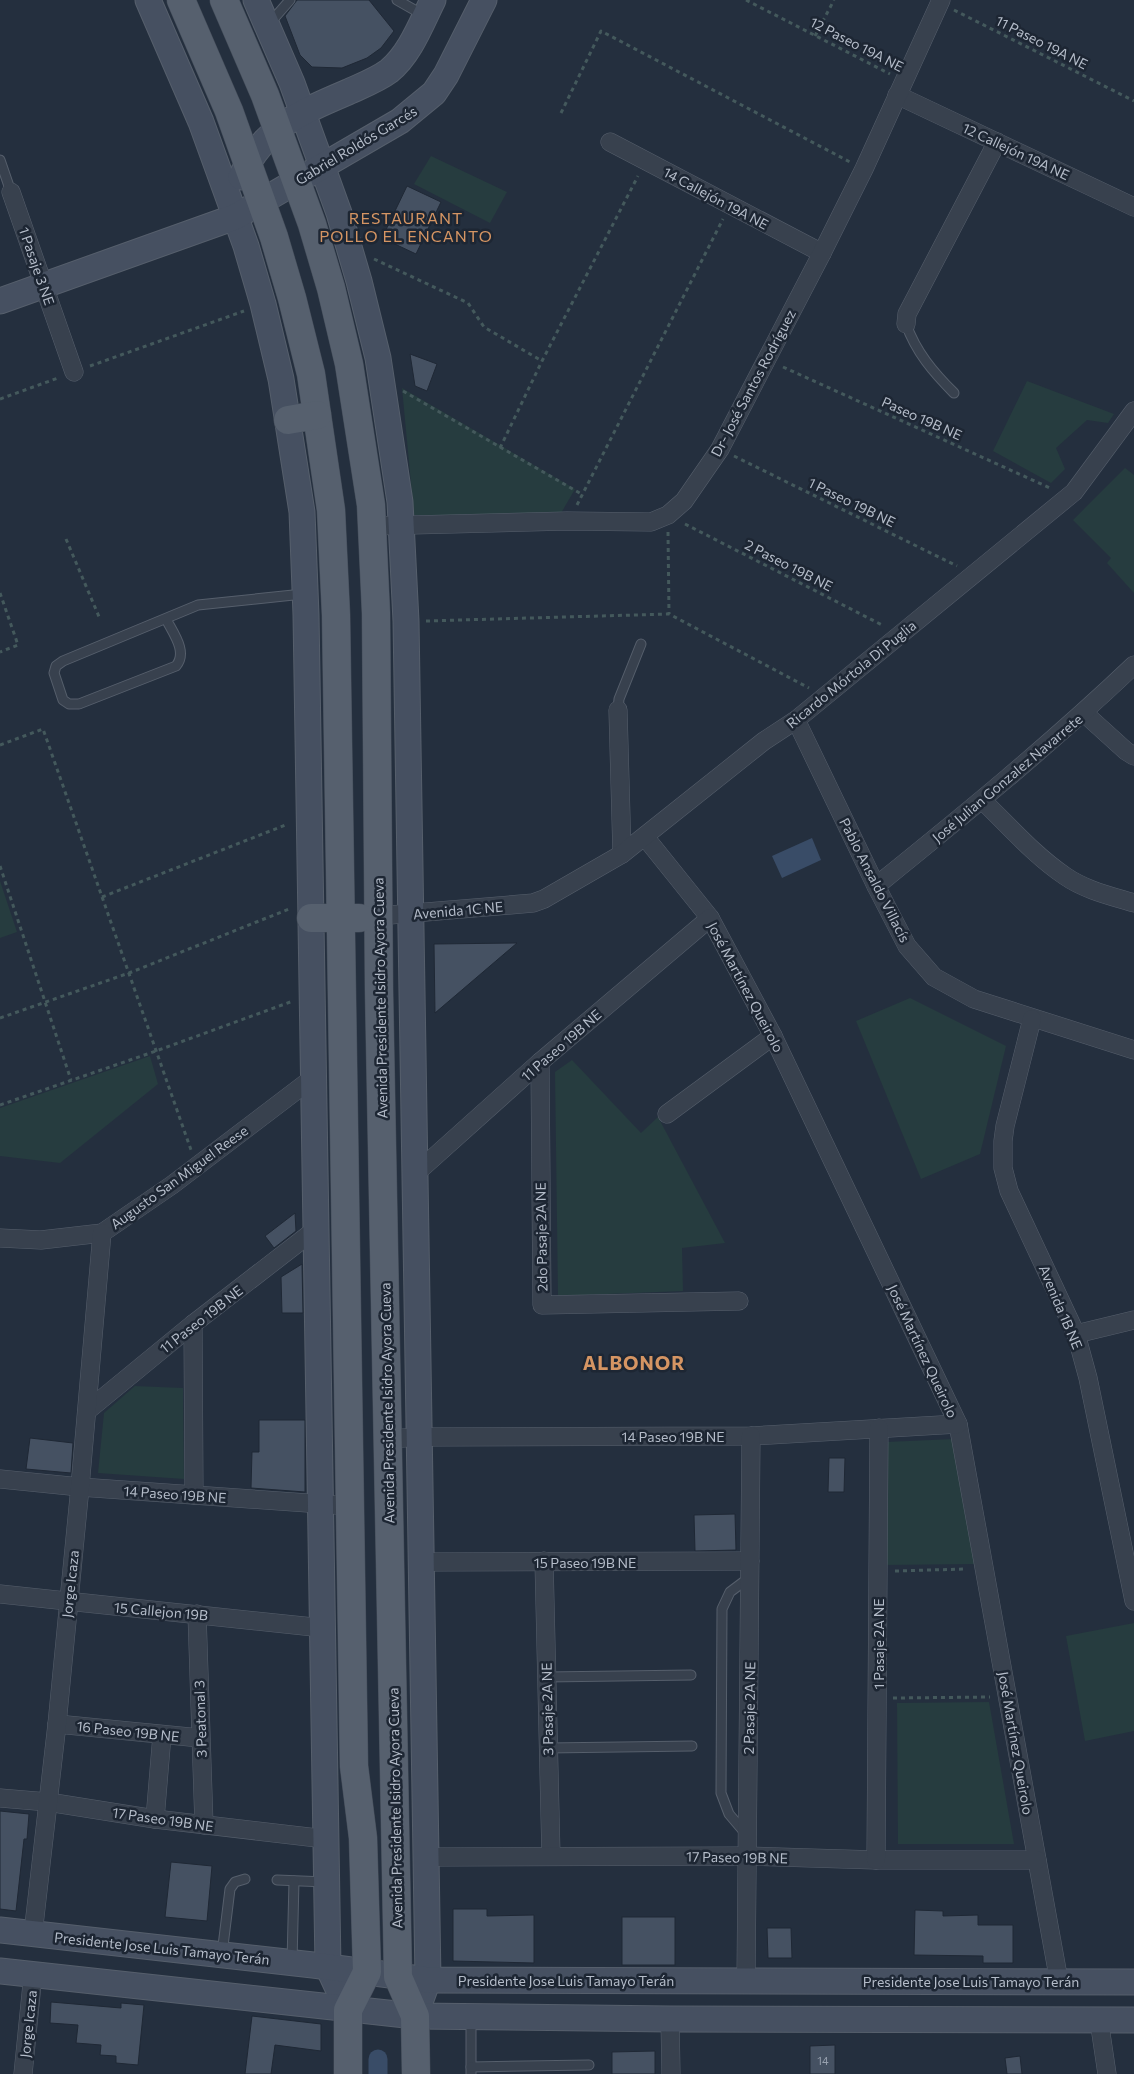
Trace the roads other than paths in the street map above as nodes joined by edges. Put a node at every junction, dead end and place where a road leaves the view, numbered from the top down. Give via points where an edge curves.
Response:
1 (148, 0) edge
2 (181, 0) edge
3 (224, 0) edge
4 (256, 0) edge
5 (290, 0) edge
6 (397, 0) edge
7 (484, 0) edge
8 (940, 2) edge
9 (429, 8) edge
10 (268, 26) junction
11 (900, 88) junction
12 (303, 112) junction
13 (277, 128) junction
14 (610, 142) dead end
15 (997, 142) junction
16 (0, 160) edge
17 (248, 162) junction
18 (322, 166) junction
19 (296, 181) junction
20 (12, 192) joint
21 (262, 201) junction
22 (1134, 207) edge
23 (236, 217) junction
24 (822, 253) junction
25 (45, 285) junction
26 (0, 301) edge
27 (906, 324) joint
28 (74, 372) road end
29 (954, 393) dead end
30 (1134, 411) edge
31 (317, 416) junction
32 (288, 420) junction
33 (401, 525) junction
34 (372, 526) junction
35 (305, 594) junction
36 (166, 619) junction
37 (640, 644) dead end
38 (1134, 665) edge
39 (618, 710) joint
40 (1084, 713) junction
41 (796, 720) junction
42 (1134, 756) edge
43 (982, 800) junction
44 (645, 837) junction
45 (622, 854) junction
46 (876, 886) junction
47 (538, 902) joint
48 (1134, 902) edge
49 (311, 909) junction
50 (410, 914) junction
51 (378, 916) junction
52 (341, 917) junction
53 (710, 918) junction
54 (379, 990) junction
55 (1032, 1019) junction
56 (773, 1036) junction
57 (1134, 1050) edge
58 (540, 1062) junction
59 (314, 1077) junction
60 (667, 1114) dead end
61 (414, 1175) junction
62 (316, 1229) junction
63 (102, 1233) junction
64 (0, 1238) edge
65 (739, 1301) dead end
66 (1134, 1320) edge
67 (193, 1324) junction
68 (1076, 1334) junction
69 (87, 1411) junction
70 (958, 1424) junction
71 (879, 1428) junction
72 (751, 1436) junction
73 (419, 1437) junction
74 (388, 1439) junction
75 (0, 1479) edge
76 (80, 1488) junction
77 (194, 1495) junction
78 (321, 1503) junction
79 (350, 1506) junction
80 (544, 1561) junction
81 (420, 1562) junction
82 (750, 1569) junction
83 (0, 1594) edge
84 (1134, 1601) edge
85 (68, 1602) junction
86 (197, 1614) junction
87 (322, 1628) junction
88 (691, 1675) dead end
89 (546, 1677) junction
90 (57, 1724) junction
91 (162, 1736) junction
92 (200, 1738) junction
93 (692, 1746) dead end
94 (548, 1748) junction
95 (0, 1798) edge
96 (48, 1802) junction
97 (155, 1819) junction
98 (204, 1825) junction
99 (748, 1836) junction
100 (326, 1839) junction
101 (551, 1856) junction
102 (748, 1856) junction
103 (437, 1857) dead end
104 (876, 1860) junction
105 (1038, 1860) junction
106 (245, 1879) dead end
107 (277, 1880) dead end
108 (294, 1881) junction
109 (326, 1882) junction
110 (0, 1930) edge
111 (33, 1934) junction
112 (222, 1955) junction
113 (292, 1962) junction
114 (328, 1967) junction
115 (0, 1971) edge
116 (367, 1972) junction
117 (33, 1974) junction
118 (398, 1977) junction
119 (428, 1980) junction
120 (746, 1981) junction
121 (1058, 1982) junction
122 (1134, 1982) edge
123 (348, 2010) junction
124 (415, 2016) junction
125 (471, 2018) junction
126 (670, 2019) junction
127 (1099, 2020) junction
128 (1134, 2020) edge
129 (589, 2065) dead end
130 (471, 2071) edge
131 (23, 2074) edge
132 (348, 2074) edge
133 (416, 2074) edge
134 (671, 2074) edge
135 (1107, 2074) edge

1 - 23 main road via 201,122
2 - 17 main road
3 - 13 main road, Avenida Presidente Isidro Ayora Cueva
4 - 10 main road, Avenida Presidente Isidro Ayora Cueva
5 - 10 lane
6 - 9 lane
7 - 18 main road, Gabriel Roldós Garcés via 434,93 400,121
8 - 11 street, Dr- José Santos Rodríguez
9 - 12 main road via 404,55 389,72
10 - 12 main road, Avenida Presidente Isidro Ayora Cueva
11 - 15 street, 12 Callejón 19A NE
11 - 24 street, Dr- José Santos Rodríguez
12 - 13 main road
12 - 18 main road, Avenida Presidente Isidro Ayora Cueva
13 - 17 main road
13 - 19 main road, Avenida Presidente Isidro Ayora Cueva
14 - 24 street, 14 Callejón 19A NE
15 - 22 street, 12 Callejón 19A NE
15 - 27 street via 907,314
16 - 20 lane, 1 Pasaje 3 NE
17 - 21 main road
17 - 23 main road via 240,179
18 - 19 main road, Gabriel Roldós Garcés
18 - 33 main road, Avenida Presidente Isidro Ayora Cueva via 349,246 371,329
19 - 21 main road, Gabriel Roldós Garcés
19 - 34 main road, Avenida Presidente Isidro Ayora Cueva via 331,288 349,364
20 - 25 street, 1 Pasaje 3 NE
21 - 23 main road, Gabriel Roldós Garcés
21 - 31 main road via 292,298 311,374
23 - 25 main road, Gabriel Roldós Garcés
23 - 32 main road via 263,304
24 - 33 street, Dr- José Santos Rodríguez via 720,449 684,501 668,515 652,522
25 - 26 main road, Gabriel Roldós Garcés
25 - 28 street, 1 Pasaje 3 NE
27 - 29 lane via 919,353
30 - 41 street, Ricardo Mórtola Di Puglia via 1074,492
31 - 32 main road
31 - 52 main road via 331,510
32 - 35 main road via 302,512
33 - 34 street, Dr- José Santos Rodríguez
33 - 50 main road, Avenida Presidente Isidro Ayora Cueva via 406,621
34 - 51 main road, Avenida Presidente Isidro Ayora Cueva via 376,613
35 - 36 lane via 198,605
35 - 49 main road
36 - 36 lane via 182,652 176,666 79,704 63,700 54,673 56,666
37 - 39 lane via 619,699
38 - 40 street, José Julian Gonzalez Navarrete
39 - 45 street
40 - 42 street
40 - 43 street, José Julian Gonzalez Navarrete
41 - 44 street, Ricardo Mórtola Di Puglia via 764,741
41 - 46 street, Pablo Ansaldo Villacís
43 - 46 street, José Julian Gonzalez Navarrete
43 - 48 street via 1036,854 1066,877 1098,892
44 - 45 street, Ricardo Mórtola Di Puglia
44 - 53 street, José Martínez Queirolo
45 - 47 street, Ricardo Mórtola Di Puglia
46 - 55 street, Pablo Ansaldo Villacís via 907,946 934,976 974,999
47 - 50 street, Avenida 1C NE
49 - 52 main road
49 - 59 main road
50 - 51 street, Avenida 1C NE
50 - 61 main road, Avenida Presidente Isidro Ayora Cueva
51 - 54 main road, Avenida Presidente Isidro Ayora Cueva
52 - 54 main road via 362,918 371,929 374,977
52 - 79 main road
53 - 56 street, José Martínez Queirolo
53 - 58 street, 11 Paseo 19B NE
54 - 74 main road, Avenida Presidente Isidro Ayora Cueva
55 - 57 street, Pablo Ansaldo Villacís
55 - 68 street, Avenida 1B NE via 1005,1126 1003,1168 1009,1190
56 - 60 street
56 - 70 street, José Martínez Queirolo
58 - 61 street, 11 Paseo 19B NE
58 - 65 street, 2do Pasaje 2A NE via 542,1305
59 - 62 main road
59 - 63 street, Augusto San Miguel Reese via 172,1185
61 - 73 main road, Avenida Presidente Isidro Ayora Cueva
62 - 67 street, 11 Paseo 19B NE
62 - 78 main road
63 - 64 street, Augusto San Miguel Reese via 41,1240
63 - 69 street, Jorge Icaza
66 - 68 street
67 - 69 street, 11 Paseo 19B NE
67 - 77 street
68 - 84 street, Avenida 1B NE
69 - 76 street, Jorge Icaza
70 - 71 street, 14 Paseo 19B NE
70 - 105 street, José Martínez Queirolo
71 - 72 street, 14 Paseo 19B NE
71 - 104 street, 1 Pasaje 2A NE
72 - 73 street, 14 Paseo 19B NE
72 - 82 street, 2 Pasaje 2A NE
73 - 74 street, 14 Paseo 19B NE
73 - 81 main road, Avenida Presidente Isidro Ayora Cueva
74 - 118 main road, Avenida Presidente Isidro Ayora Cueva
75 - 76 street, 14 Paseo 19B NE
76 - 77 street, 14 Paseo 19B NE
76 - 85 street, Jorge Icaza
77 - 78 street, 14 Paseo 19B NE
78 - 79 street, 14 Paseo 19B NE
78 - 87 main road
79 - 116 main road via 354,1766 363,1838
80 - 81 street, 15 Paseo 19B NE
80 - 82 street, 15 Paseo 19B NE
80 - 89 street, 3 Pasaje 2A NE
81 - 119 main road, Avenida Presidente Isidro Ayora Cueva
82 - 99 street, 2 Pasaje 2A NE
82 - 99 lane via 730,1592 722,1609 721,1793 729,1814
83 - 85 street, 15 Callejon 19B
85 - 86 street, 15 Callejon 19B
85 - 90 street, Jorge Icaza
86 - 87 street, 15 Callejon 19B
86 - 92 street, 3 Peatonal 3
87 - 100 main road
88 - 89 lane
89 - 94 street, 3 Pasaje 2A NE
90 - 91 street, 16 Paseo 19B NE
90 - 96 street, Jorge Icaza
91 - 92 street, 16 Paseo 19B NE
91 - 97 street
92 - 98 street, 3 Peatonal 3
93 - 94 lane
94 - 101 street, 3 Pasaje 2A NE
95 - 96 street, 17 Paseo 19B NE
96 - 97 street, 17 Paseo 19B NE
96 - 111 street, Jorge Icaza
97 - 98 street, 17 Paseo 19B NE
98 - 100 street, 17 Paseo 19B NE
99 - 102 street, 2 Pasaje 2A NE
100 - 109 main road
101 - 102 street, 17 Paseo 19B NE
101 - 103 street, 17 Paseo 19B NE
102 - 104 street, 17 Paseo 19B NE
102 - 120 street, 2 Pasaje 2A NE
104 - 105 street, 17 Paseo 19B NE
105 - 121 street, José Martínez Queirolo
106 - 112 lane via 235,1882 230,1888
107 - 108 lane
108 - 109 lane
108 - 113 lane
109 - 114 main road
110 - 111 main road, Presidente Jose Luis Tamayo Terán
111 - 112 main road, Presidente Jose Luis Tamayo Terán
112 - 113 main road, Presidente Jose Luis Tamayo Terán
113 - 114 main road, Presidente Jose Luis Tamayo Terán
114 - 116 main road, Presidente Jose Luis Tamayo Terán
114 - 123 main road
115 - 117 main road
116 - 118 main road, Presidente Jose Luis Tamayo Terán
116 - 123 main road
117 - 123 main road
117 - 131 street, Jorge Icaza
118 - 119 main road, Presidente Jose Luis Tamayo Terán
118 - 124 main road, Avenida Presidente Isidro Ayora Cueva
119 - 120 main road, Presidente Jose Luis Tamayo Terán
119 - 124 main road, Avenida Presidente Isidro Ayora Cueva
120 - 121 main road, Presidente Jose Luis Tamayo Terán
121 - 122 main road, Presidente Jose Luis Tamayo Terán
123 - 124 main road
123 - 132 main road
124 - 125 main road
124 - 133 main road, Avenida Presidente Isidro Ayora Cueva
125 - 126 main road
125 - 130 lane
126 - 127 main road
126 - 134 street
127 - 128 main road
127 - 135 street
129 - 130 lane

